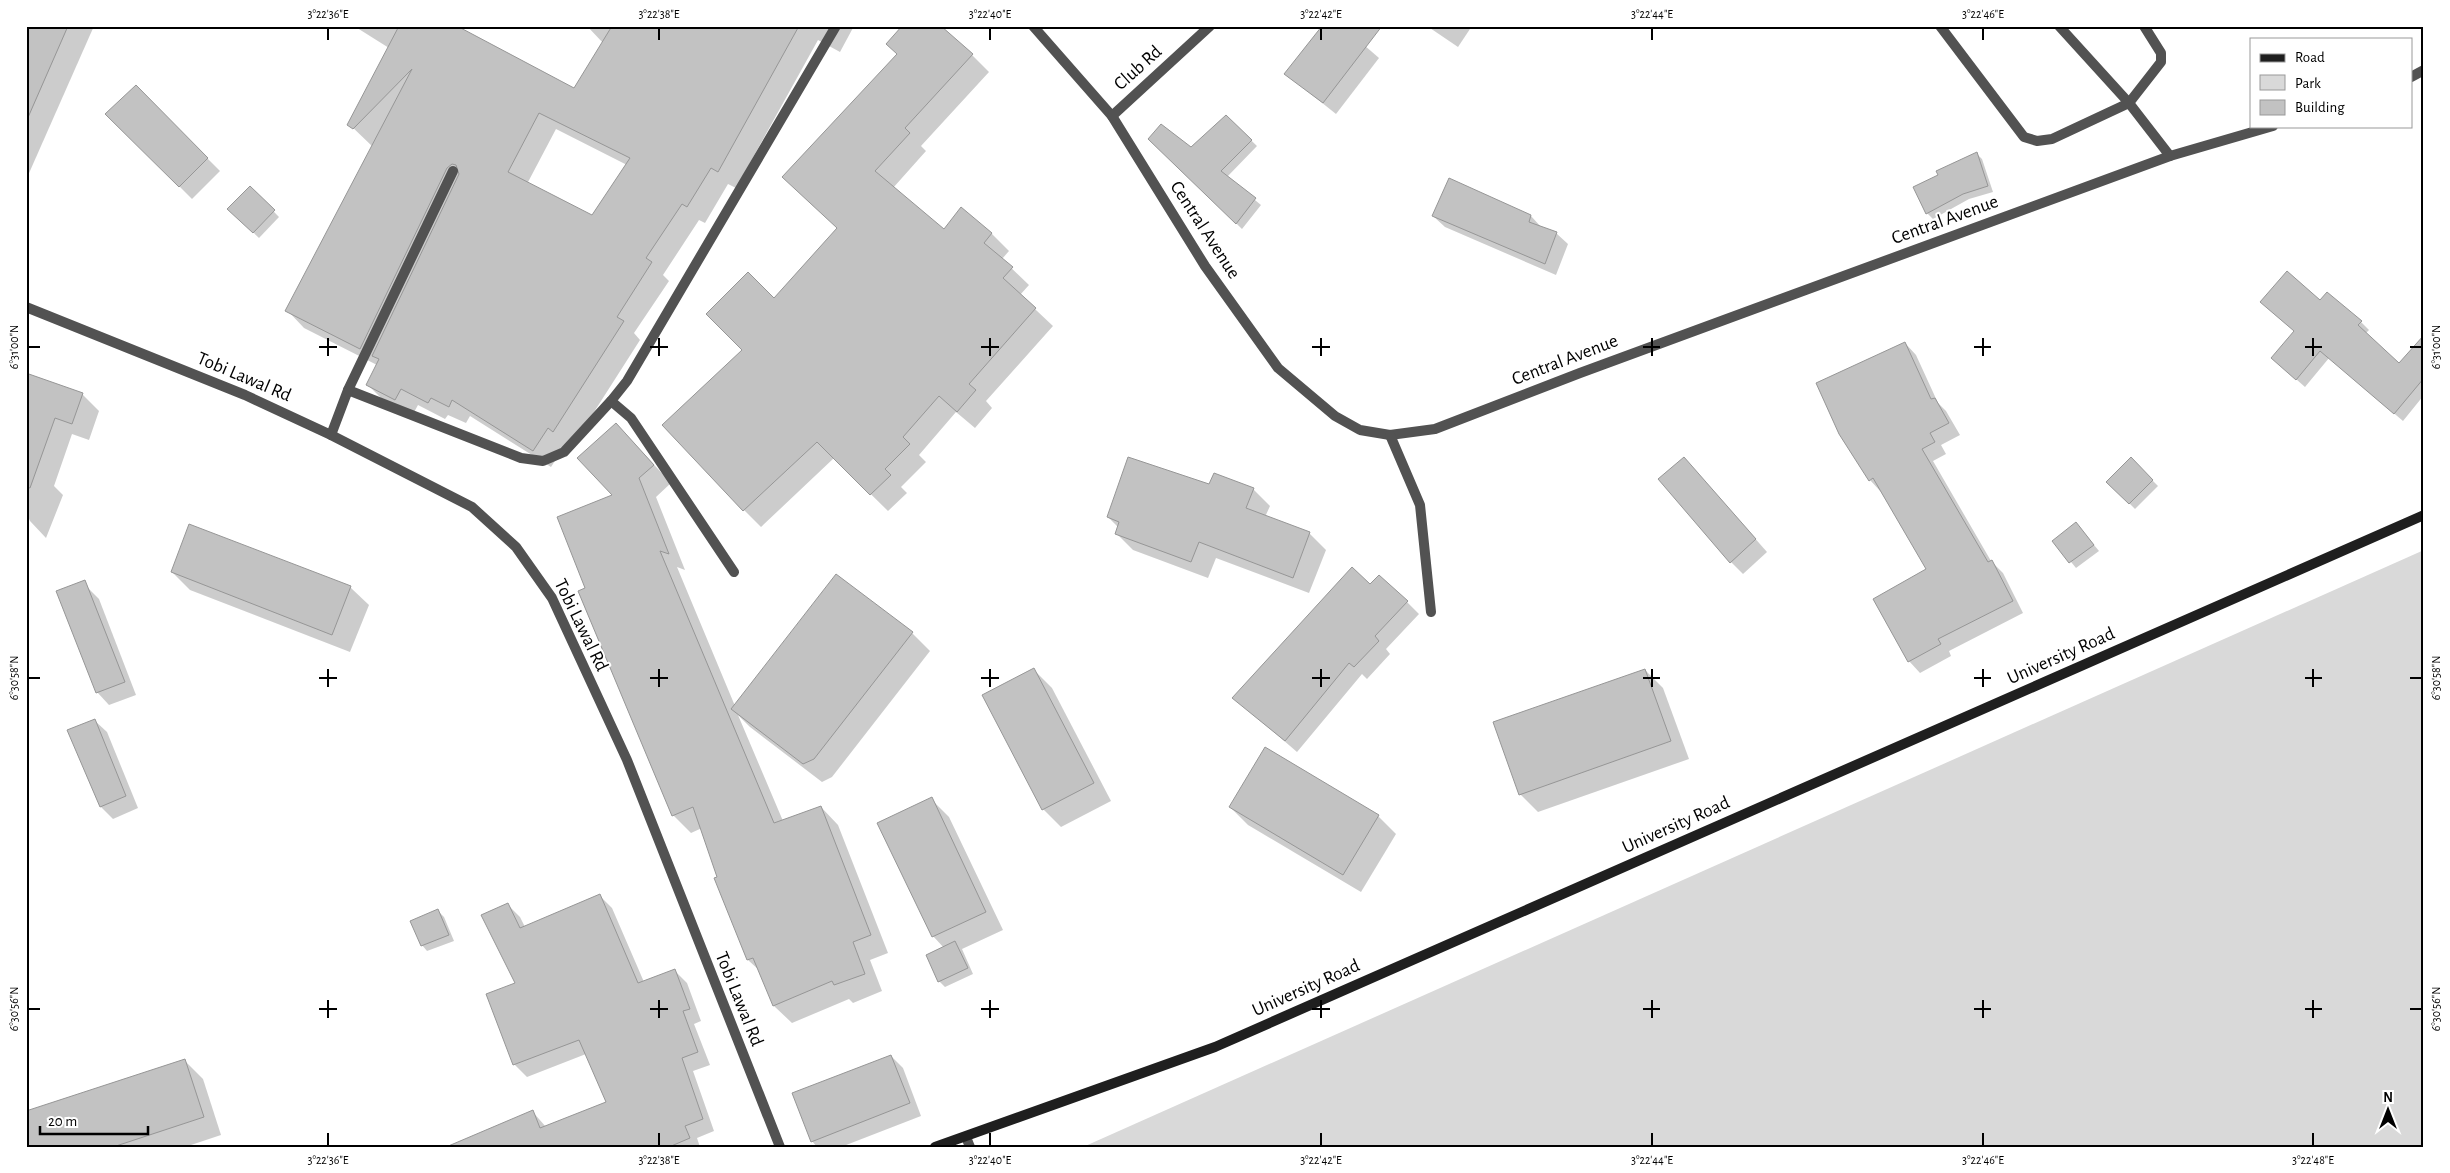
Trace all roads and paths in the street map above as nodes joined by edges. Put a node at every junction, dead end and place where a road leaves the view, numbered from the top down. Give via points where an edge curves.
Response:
1 (836, 26) edge
2 (1033, 26) edge
3 (1210, 26) edge
4 (1940, 26) edge
5 (2059, 26) edge
6 (2144, 26) edge
7 (2424, 70) edge
8 (2412, 76) edge
9 (2129, 104) junction
10 (1112, 116) junction
11 (2266, 128) edge
12 (2170, 156) junction
13 (453, 171) dead end
14 (26, 307) edge
15 (348, 390) junction
16 (611, 401) junction
17 (331, 435) junction
18 (1390, 435) junction
19 (2424, 515) edge
20 (734, 572) dead end
21 (1431, 612) dead end
22 (966, 1137) junction
23 (780, 1147) edge
24 (934, 1147) edge
25 (970, 1147) edge

1 - 16 street via 627,381
2 - 10 street, Central Avenue
3 - 10 street, Club Rd
4 - 9 street via 2024,137 2036,141 2052,139
5 - 9 street
6 - 9 street via 2161,53 2161,62
7 - 8 street
9 - 12 street
10 - 18 street, Central Avenue via 1205,266 1278,368 1336,416 1360,430
11 - 12 street, Central Avenue
12 - 18 street, Central Avenue via 1435,429
13 - 15 street
14 - 17 street, Tobi Lawal Rd via 245,395
15 - 16 street via 521,458 543,461 564,452
15 - 17 street
16 - 20 street via 631,418
17 - 23 street, Tobi Lawal Rd via 472,507 516,546 552,598 627,760
18 - 21 street via 1420,505
19 - 22 main road, University Road via 1215,1047
22 - 24 main road, University Road
22 - 25 street

